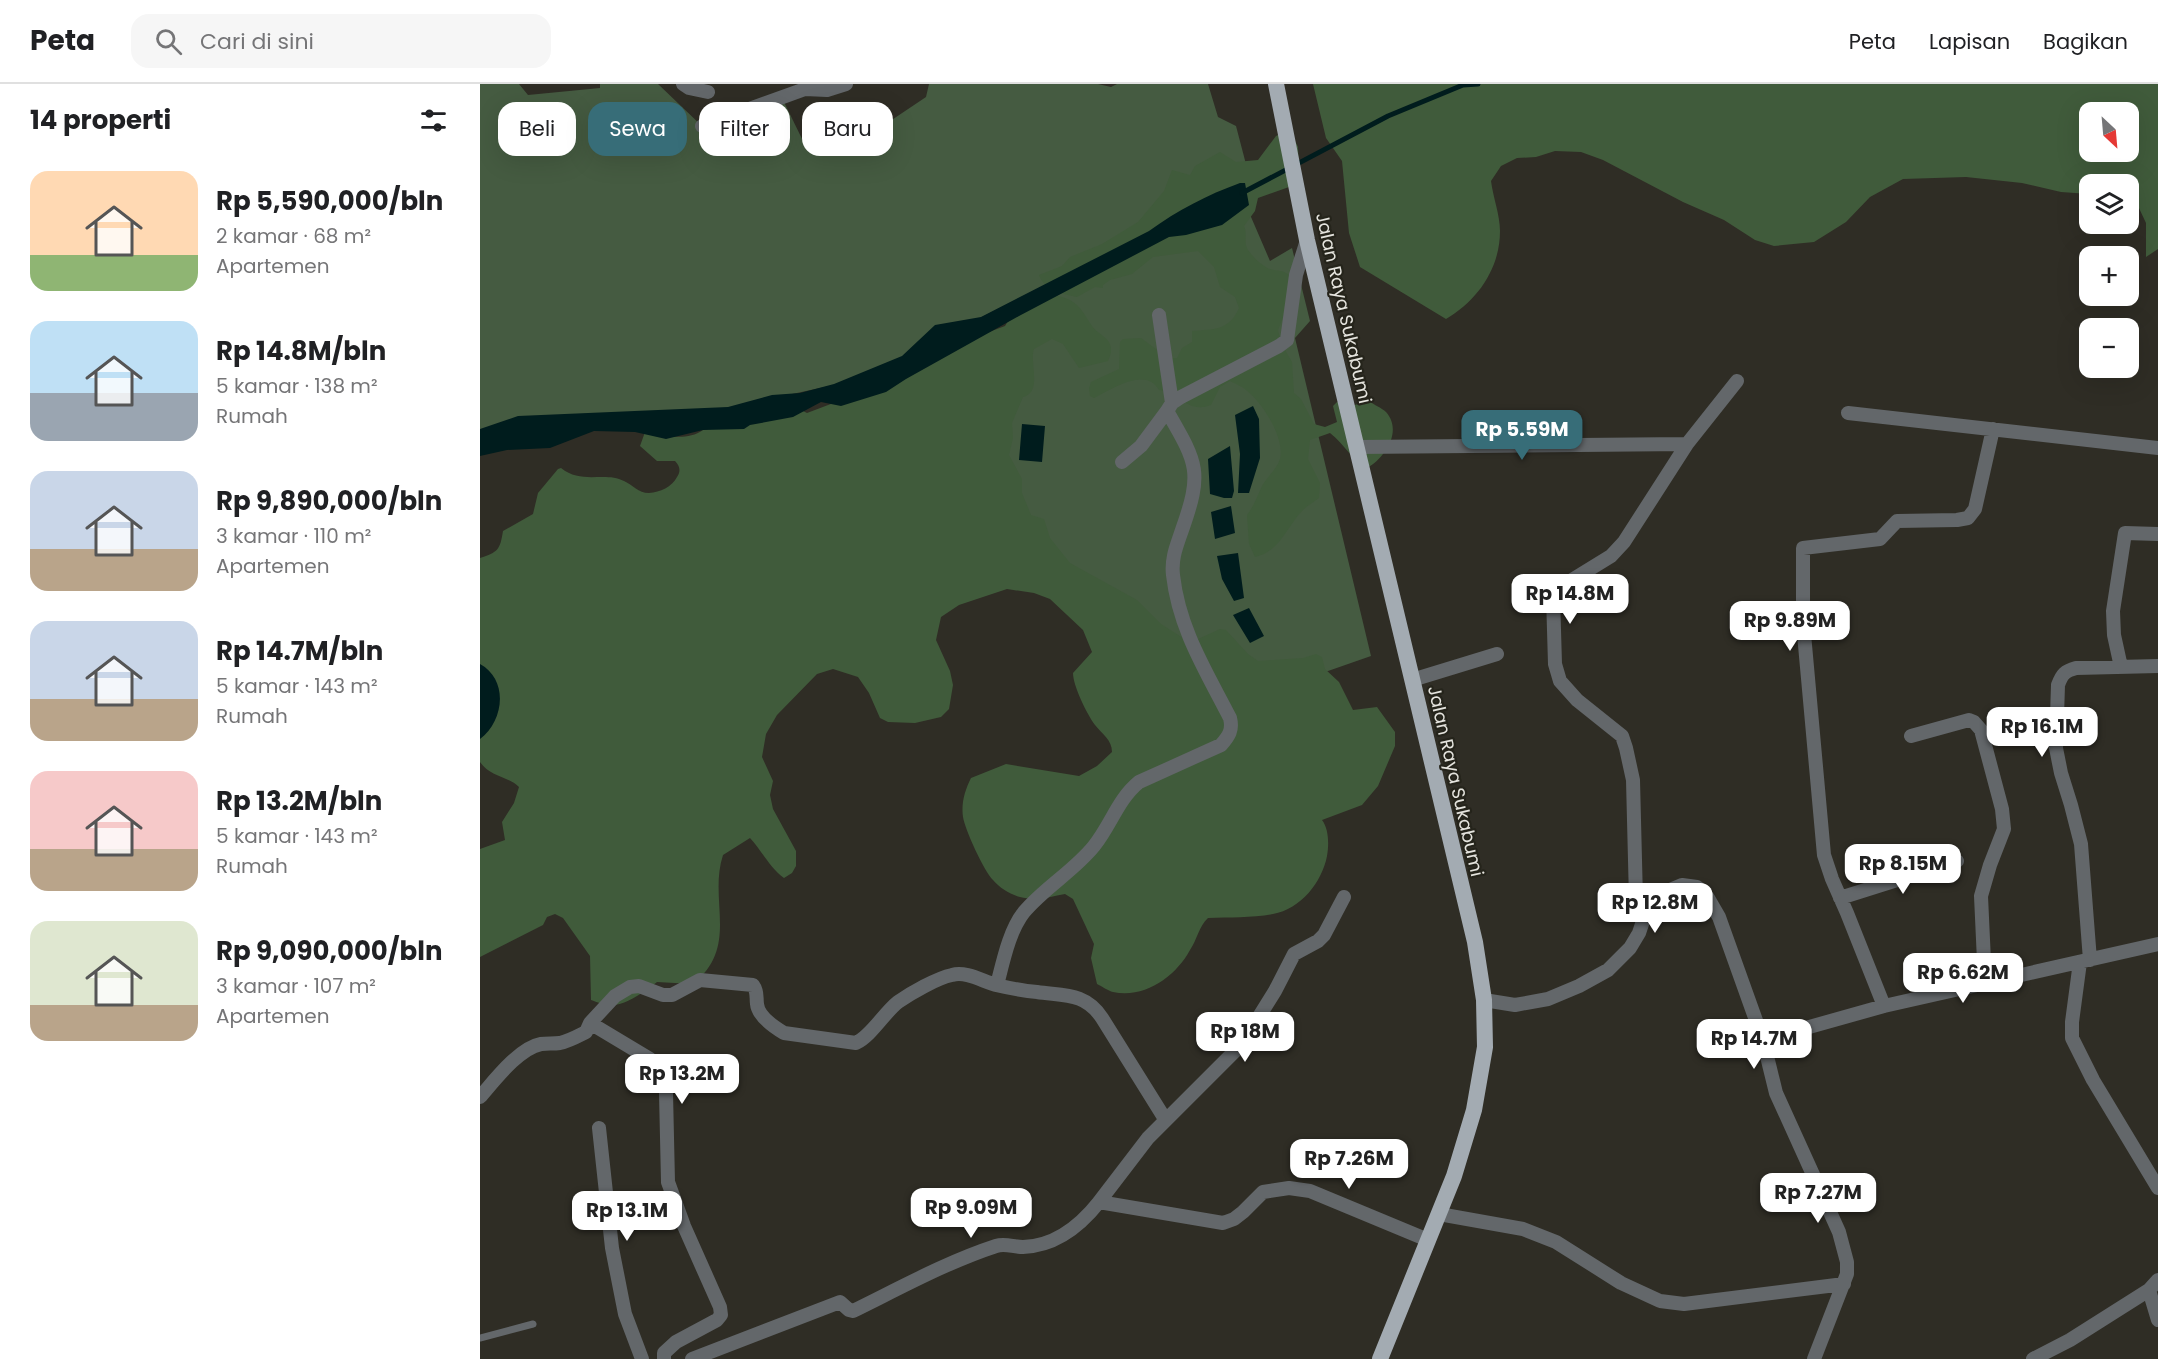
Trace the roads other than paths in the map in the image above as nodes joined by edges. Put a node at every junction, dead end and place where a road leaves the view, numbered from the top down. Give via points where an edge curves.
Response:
1 (683, 84) edge
2 (846, 84) edge
3 (1278, 90) edge
4 (708, 92) dead end
5 (769, 102) edge
6 (1307, 240) junction
7 (1159, 315) dead end
8 (1737, 381) dead end
9 (1169, 407) junction
10 (1848, 413) dead end
11 (1993, 429) junction
12 (1687, 444) junction
13 (1357, 447) junction
14 (2158, 448) edge
15 (1122, 462) dead end
16 (2158, 534) edge
17 (1497, 654) dead end
18 (2158, 666) edge
19 (2121, 667) junction
20 (1412, 680) junction
21 (1911, 736) dead end
22 (1957, 861) dead end
23 (1344, 897) dead end
24 (1840, 898) junction
25 (1646, 912) junction
26 (2158, 944) edge
27 (2085, 961) junction
28 (1985, 983) junction
29 (997, 985) junction
30 (1484, 1000) junction
31 (1884, 1006) junction
32 (590, 1023) junction
33 (1762, 1040) junction
34 (480, 1098) edge
35 (1165, 1119) junction
36 (599, 1128) dead end
37 (2158, 1188) edge
38 (1099, 1202) junction
39 (1439, 1214) junction
40 (1428, 1240) junction
41 (1844, 1284) junction
42 (2153, 1285) edge
43 (2158, 1320) edge
44 (533, 1324) dead end
45 (480, 1338) edge
46 (642, 1359) edge
47 (664, 1359) edge
48 (692, 1359) edge
49 (1380, 1359) edge
50 (1814, 1359) edge
51 (2033, 1359) edge

1 - 4 street
2 - 5 street via 827,90 805,89
3 - 6 highway, Jalan Raya Sukabumi
6 - 9 street via 1296,275 1287,340
6 - 13 highway, Jalan Raya Sukabumi
7 - 9 street
8 - 12 street
9 - 15 street via 1141,446
9 - 29 street via 1194,461 1195,476 1193,497 1173,557 1181,618 1232,728 1221,745 1139,782 1130,790 1088,854 1025,912 1017,924
10 - 11 street
11 - 14 street
11 - 24 street via 1975,509 1968,518 1897,521 1880,539 1803,548 1803,623 1824,855
12 - 13 street
12 - 25 street via 1624,542 1611,556 1553,596 1555,664 1560,681 1622,736 1626,748 1633,780 1636,900 1638,908
13 - 20 highway, Jalan Raya Sukabumi
16 - 19 street via 2125,533 2113,611
17 - 20 street
18 - 19 street
19 - 27 street via 2067,670 2058,685 2056,748 2081,844
20 - 30 highway, Jalan Raya Sukabumi via 1475,942
21 - 28 street via 1969,720 1980,730 2004,829 1981,896
22 - 24 street
23 - 35 street via 1318,941 1294,954 1242,1044
24 - 31 street
25 - 30 street via 1630,948 1608,970 1589,981 1537,1002 1515,1005
25 - 33 street via 1663,893 1682,885 1697,887 1708,898 1719,917
26 - 27 street
27 - 28 street
27 - 37 street via 2072,1022 2074,1044
28 - 31 street
29 - 32 street via 953,974 899,1001 856,1043 784,1033 758,1011 753,985 700,980 672,995 630,987 615,996
29 - 35 street via 1073,995 1091,1006
30 - 39 highway, Jalan Raya Sukabumi via 1485,1047 1474,1110
31 - 33 street
32 - 34 street via 586,1032 573,1038 529,1049
32 - 47 street via 650,1059 663,1078 668,1182 720,1307 717,1320 676,1342 664,1353
33 - 41 street via 1776,1093 1839,1232 1846,1262
35 - 38 street
36 - 46 street via 612,1248 625,1314
38 - 40 street via 1223,1223 1234,1219 1263,1192 1289,1188 1310,1191
38 - 48 street via 1073,1229 1047,1242 1026,1247 998,1245 854,1311 840,1302
39 - 40 highway, Jalan Raya Sukabumi
39 - 41 street via 1523,1229 1556,1242 1621,1283 1660,1301 1684,1304
40 - 49 highway, Jalan Raya Sukabumi
41 - 50 street
42 - 43 street
42 - 51 street via 2070,1340
44 - 45 lane

